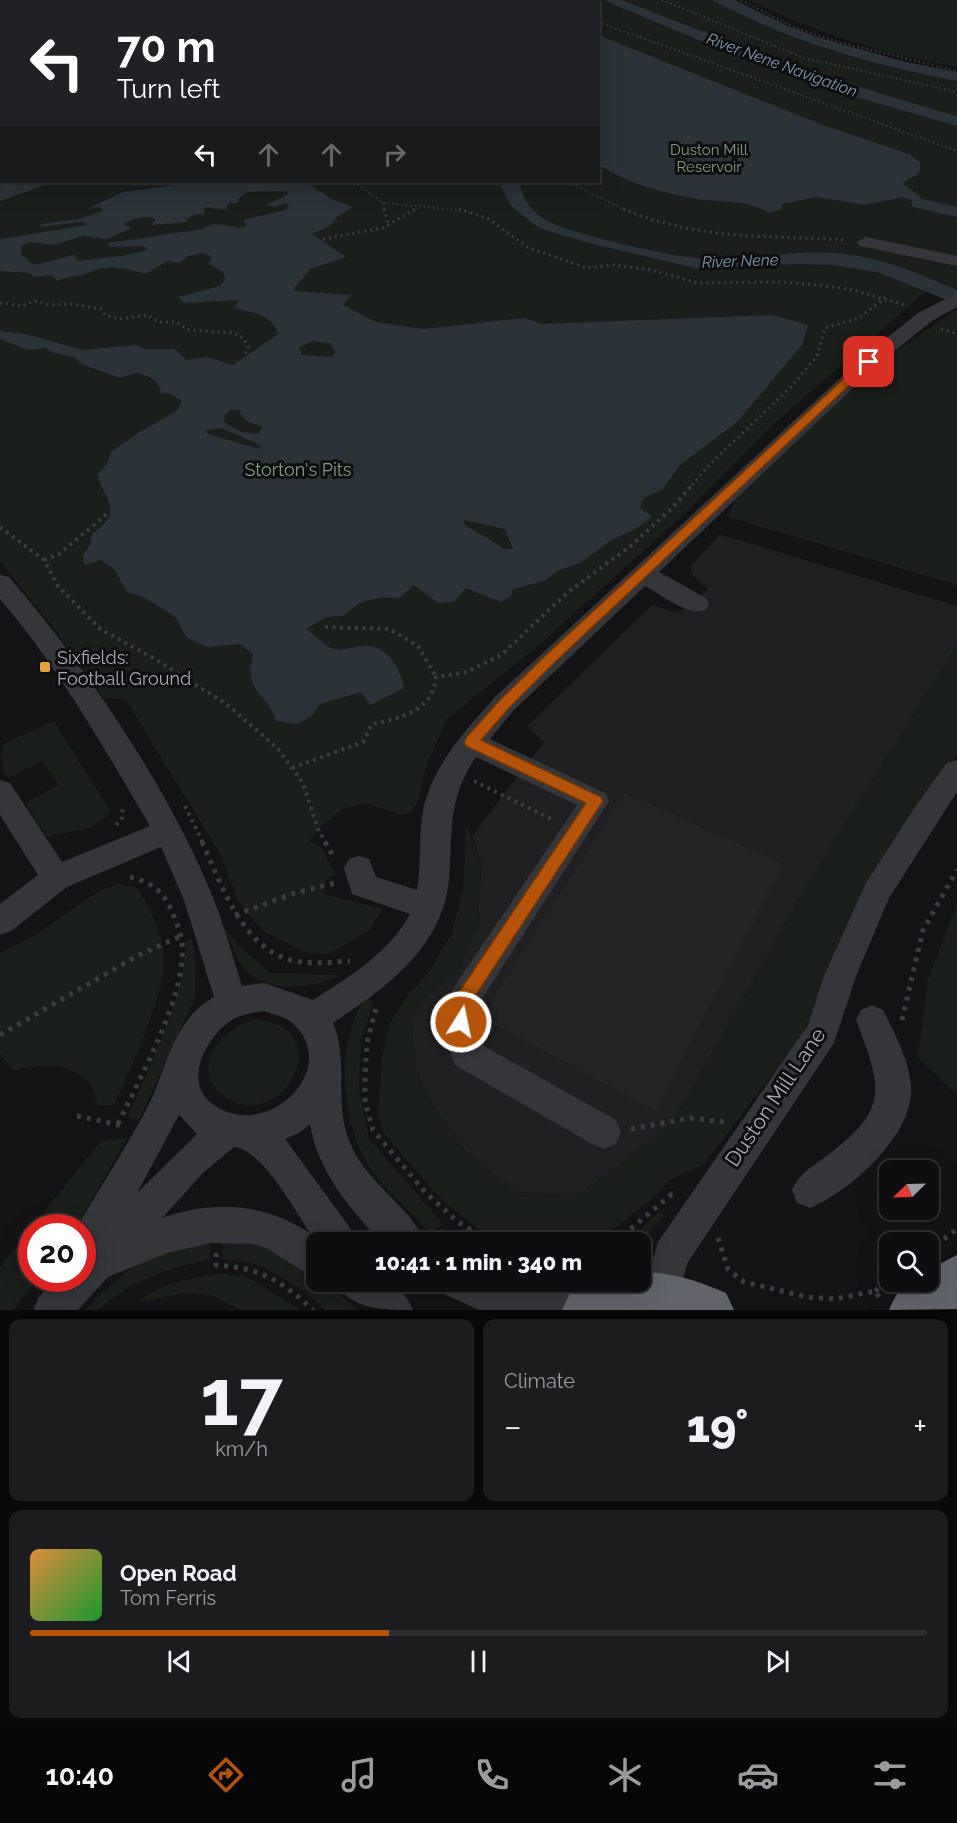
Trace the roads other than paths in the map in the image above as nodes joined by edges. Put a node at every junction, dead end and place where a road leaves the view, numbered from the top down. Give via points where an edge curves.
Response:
1 (866, 242) road end
2 (957, 261) edge
3 (953, 302) edge
4 (643, 574) junction
5 (0, 583) edge
6 (698, 604) dead end
7 (471, 742) junction
8 (957, 771) edge
9 (0, 790) edge
10 (168, 831) junction
11 (356, 876) road end
12 (56, 878) junction
13 (428, 907) junction
14 (0, 922) edge
15 (232, 1004) junction
16 (313, 1018) junction
17 (872, 1020) road end
18 (183, 1061) junction
19 (324, 1077) junction
20 (238, 1131) junction
21 (604, 1132) road end
22 (810, 1190) dead end
23 (331, 1232) edge
24 (398, 1232) edge
25 (96, 1240) edge
26 (306, 1252) edge
27 (96, 1253) edge
28 (96, 1261) edge
29 (957, 1279) edge
30 (64, 1292) edge
31 (478, 1292) edge
32 (661, 1296) junction
33 (895, 1300) edge
34 (591, 1308) edge
35 (51, 1310) edge
36 (709, 1310) edge

1 - 2 street
3 - 4 street via 925,317 826,400
4 - 6 street
4 - 7 street via 504,704
5 - 10 street via 42,632
7 - 13 street via 461,754 439,804
7 - 21 street via 595,801 459,1006 467,1054
8 - 32 street, Duston Mill Lane via 877,892 840,976 822,1032 671,1255
9 - 12 street
10 - 12 street
10 - 15 street via 199,900
11 - 13 street
12 - 14 street
13 - 16 street via 405,945 388,964
15 - 16 street via 264,997 283,1000
15 - 18 street via 208,1019
16 - 19 street via 323,1036 327,1056
17 - 22 street via 894,1089 886,1122 858,1155
18 - 20 street via 184,1091 191,1104 213,1125
18 - 25 street via 159,1122
19 - 20 street via 316,1094 295,1116 267,1130
19 - 24 street via 329,1130 340,1159 363,1194
20 - 23 street via 277,1154
20 - 27 street via 192,1160
26 - 28 street via 272,1232 243,1225 190,1228
29 - 33 highway
30 - 35 street
31 - 34 street via 492,1299 539,1308
32 - 34 highway via 627,1297
32 - 36 highway

